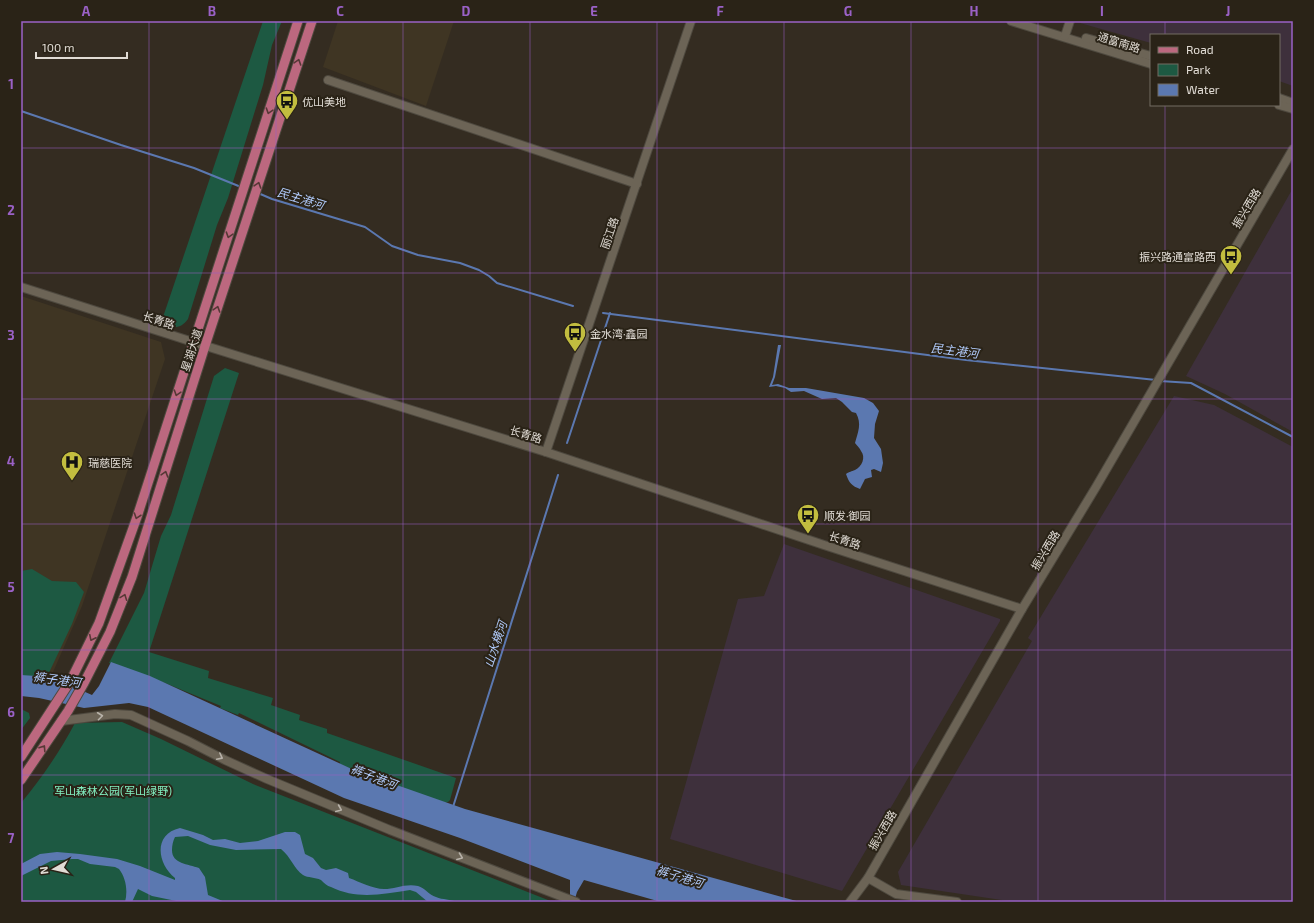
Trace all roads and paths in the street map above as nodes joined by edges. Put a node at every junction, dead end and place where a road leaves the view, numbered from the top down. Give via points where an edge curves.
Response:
1 (298, 21) edge
2 (312, 21) edge
3 (691, 21) edge
4 (1011, 21) edge
5 (1029, 21) edge
6 (1070, 21) edge
7 (1066, 34) junction
8 (1150, 56) edge
9 (1150, 64) edge
10 (328, 80) dead end
11 (1280, 98) edge
12 (1293, 103) edge
13 (1280, 105) edge
14 (1293, 109) edge
15 (1292, 151) edge
16 (637, 184) junction
17 (21, 287) edge
18 (194, 342) junction
19 (205, 346) junction
20 (546, 452) junction
21 (1022, 609) junction
22 (61, 721) junction
23 (21, 757) edge
24 (21, 780) edge
25 (868, 878) junction
26 (576, 902) edge
27 (850, 902) edge
28 (957, 902) edge

1 -> 18 main road, 星湖大道
19 -> 2 main road, 星湖大道
3 - 16 street, 丽江路
4 - 7 street, 通富南路
5 - 7 street, 通富南路
6 - 7 street
7 - 8 street, 通富南路
7 - 9 street, 通富南路
10 - 16 street
11 - 12 street
13 - 14 street
15 - 21 street, 振兴西路
16 - 20 street, 丽江路
17 - 18 street, 长青路
18 - 19 street, 长青路
18 -> 23 main road, 星湖大道 via 99,623 71,680
19 - 20 street, 长青路
22 -> 19 main road, 星湖大道 via 110,632 132,577
20 - 21 street, 长青路
21 - 25 street, 振兴西路
24 -> 22 main road, 星湖大道
22 -> 26 street via 115,714 131,715 274,782
25 - 27 street, 振兴西路
25 - 28 street via 896,894

